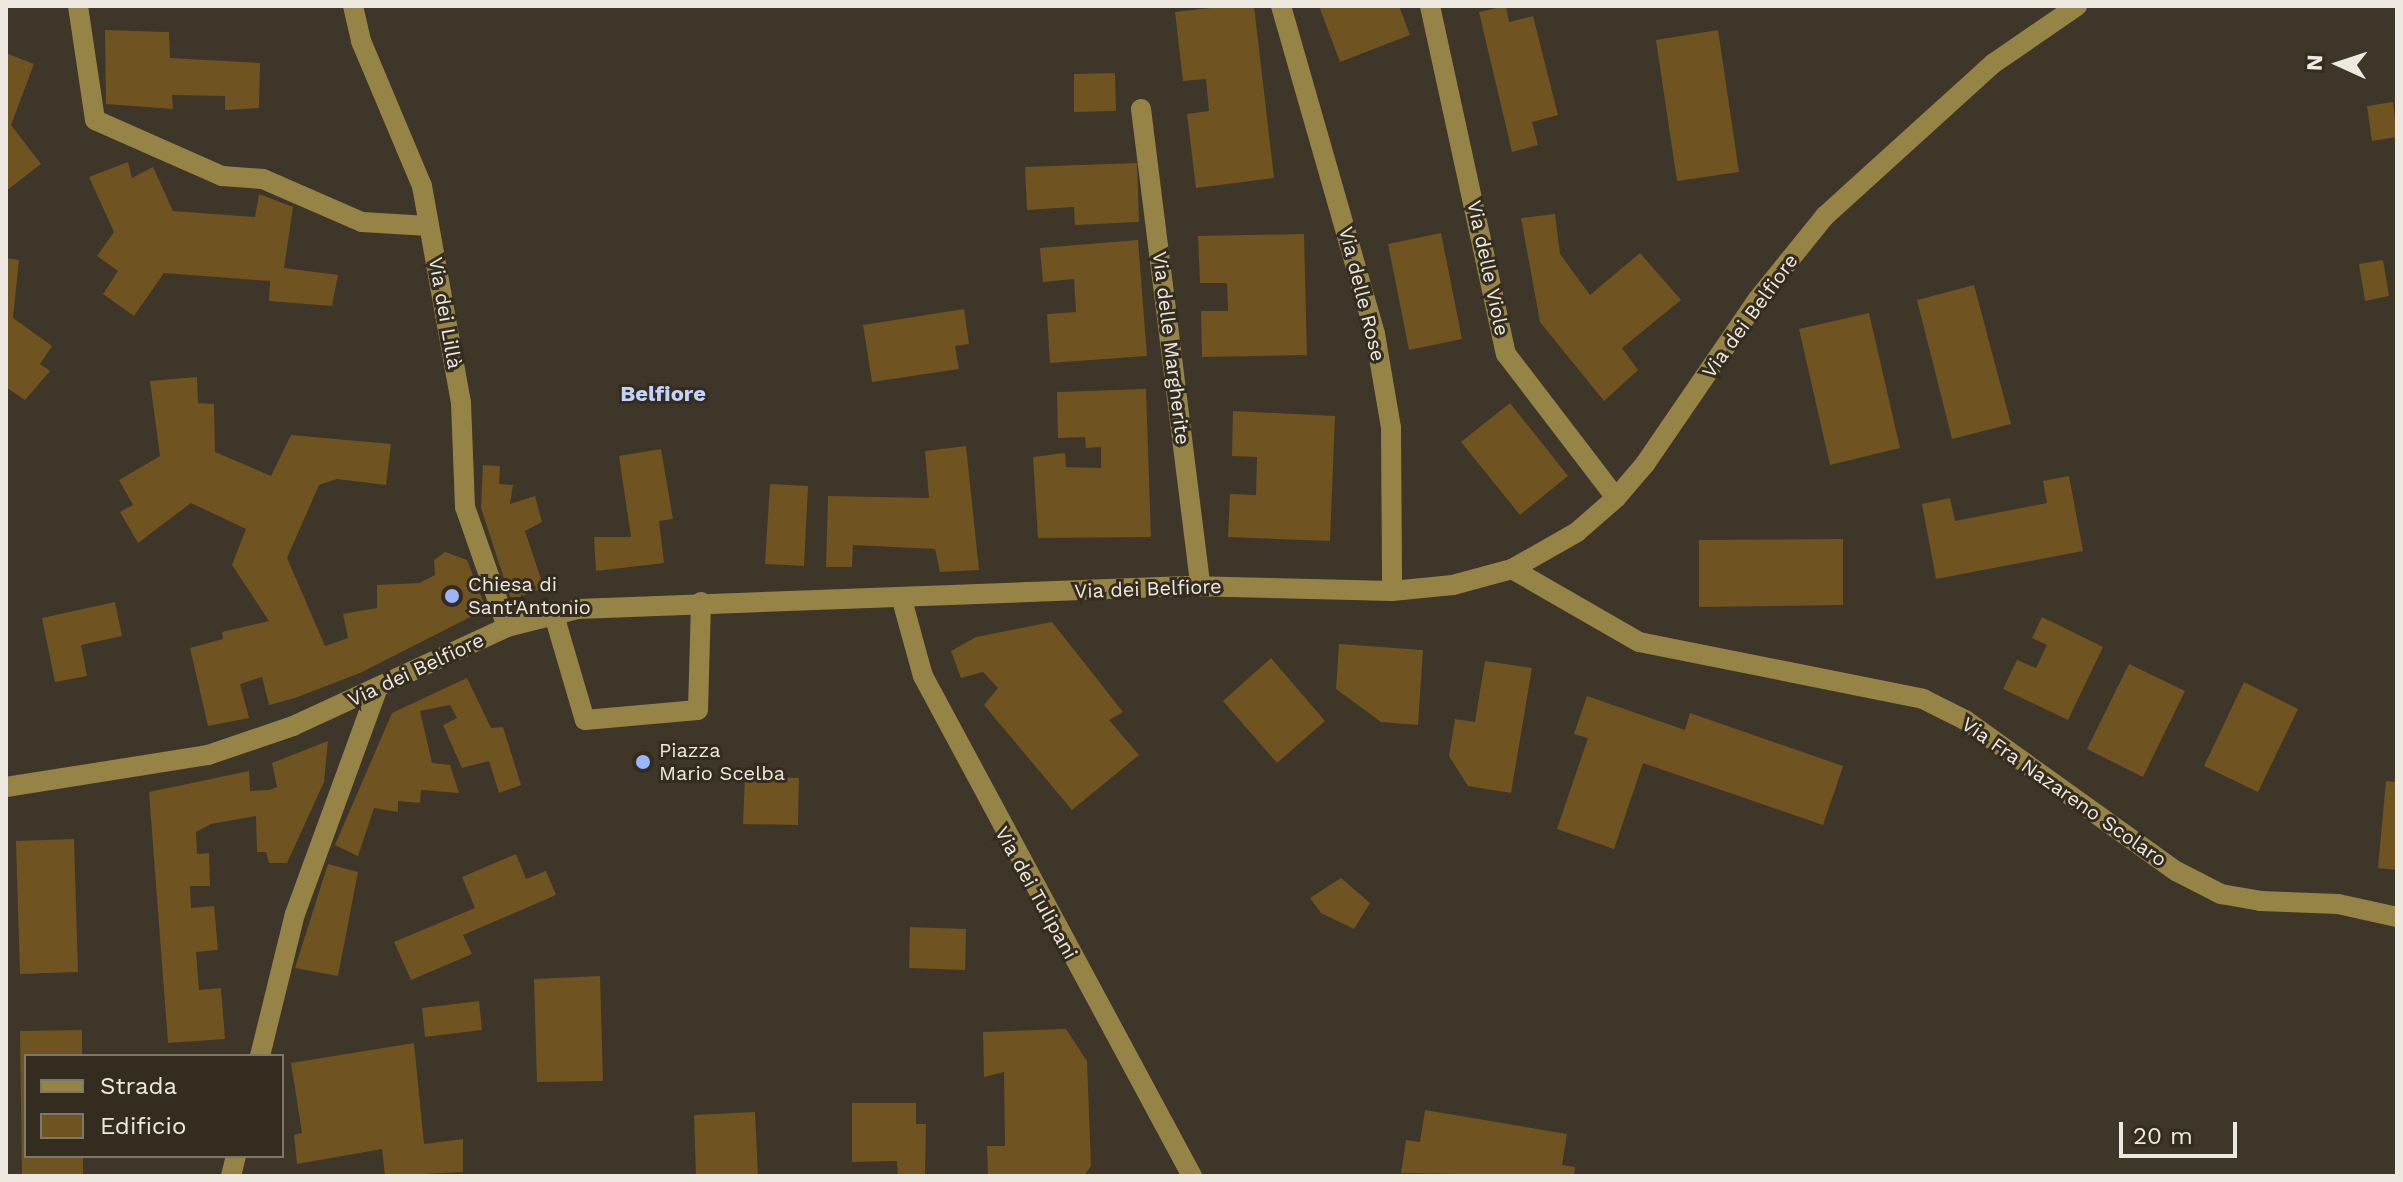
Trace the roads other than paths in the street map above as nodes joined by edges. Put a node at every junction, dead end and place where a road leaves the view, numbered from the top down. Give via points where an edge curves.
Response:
1 (78, 6) edge
2 (353, 6) edge
3 (1281, 6) edge
4 (1430, 6) edge
5 (2077, 6) edge
6 (1141, 109) dead end
7 (429, 226) junction
8 (1616, 498) junction
9 (1512, 569) junction
10 (1200, 586) junction
11 (1392, 591) junction
12 (902, 600) junction
13 (701, 602) junction
14 (554, 615) junction
15 (507, 627) junction
16 (377, 690) junction
17 (6, 787) edge
18 (2397, 917) edge
19 (260, 1054) edge
20 (1192, 1176) edge

1 - 7 street via 95,120 222,176 263,179 362,222
2 - 7 street, Via dei Lillà via 361,41 422,186
3 - 11 street, Via delle Rose via 1375,334 1391,428
4 - 8 street, Via delle Viole via 1506,354
5 - 8 street, Via dei Belfiore via 1994,63 1825,216 1758,299
6 - 10 street, Via delle Margherite
7 - 15 street, Via dei Lillà via 461,403 465,507
8 - 9 street, Via dei Belfiore via 1577,532
9 - 11 street, Via dei Belfiore via 1453,585
9 - 18 street, Via Fra Nazareno Scolaro via 1639,642 1923,699 1965,720 2176,871 2221,894 2338,904
10 - 11 street, Via dei Belfiore
10 - 12 street, Via dei Belfiore
12 - 13 street, Via dei Belfiore
12 - 20 street, Via dei Tulipani via 923,676
13 - 14 street, Via dei Belfiore
13 - 14 street via 698,710 585,720
14 - 15 street, Via dei Belfiore
15 - 16 street, Via dei Belfiore
16 - 17 street, Via dei Belfiore via 208,755
16 - 19 street via 295,914

